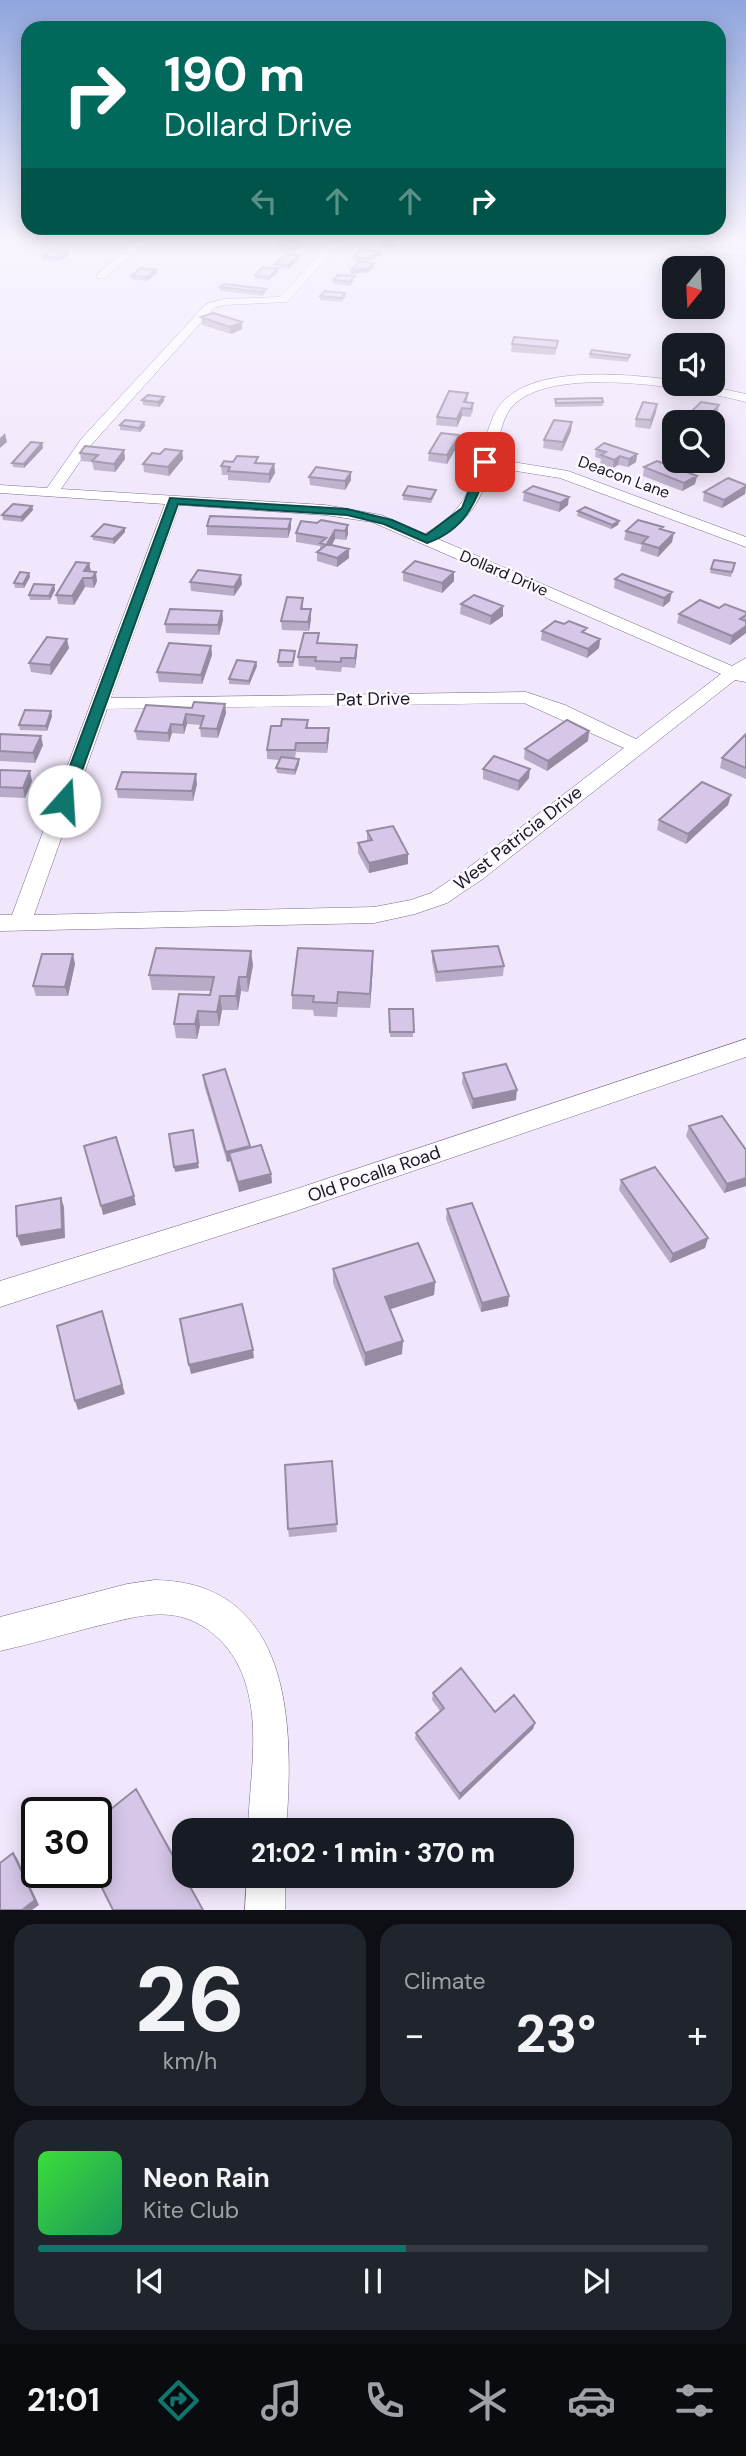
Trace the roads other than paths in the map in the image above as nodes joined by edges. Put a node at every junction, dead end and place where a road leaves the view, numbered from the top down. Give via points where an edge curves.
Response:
1 (190, 330) edge
2 (746, 398) edge
3 (485, 462) junction
4 (0, 489) edge
5 (51, 493) junction
6 (174, 500) junction
7 (427, 540) junction
8 (746, 542) edge
9 (742, 671) edge
10 (99, 704) junction
11 (636, 747) junction
12 (10, 923) edge
13 (746, 1048) edge
14 (0, 1294) edge
15 (0, 1634) edge
16 (267, 1818) edge
17 (266, 1888) edge
18 (265, 1910) edge

1 - 5 street via 87,441
2 - 3 street via 624,379 554,382 508,403
3 - 7 street via 467,510
3 - 8 street, Deacon Lane via 563,474
4 - 5 street, Dollard Drive
5 - 6 street, Dollard Drive
6 - 7 street, Dollard Drive via 347,512 388,522
6 - 10 street
7 - 9 street, Dollard Drive
9 - 11 street, West Patricia Drive
10 - 11 street, Pat Drive via 526,697
10 - 12 street
11 - 12 street, West Patricia Drive via 476,873 439,898 415,906 347,918
13 - 14 street, Old Pocalla Road
15 - 16 street via 141,1598 170,1596 212,1611 235,1627 255,1657 266,1689
17 - 18 street

